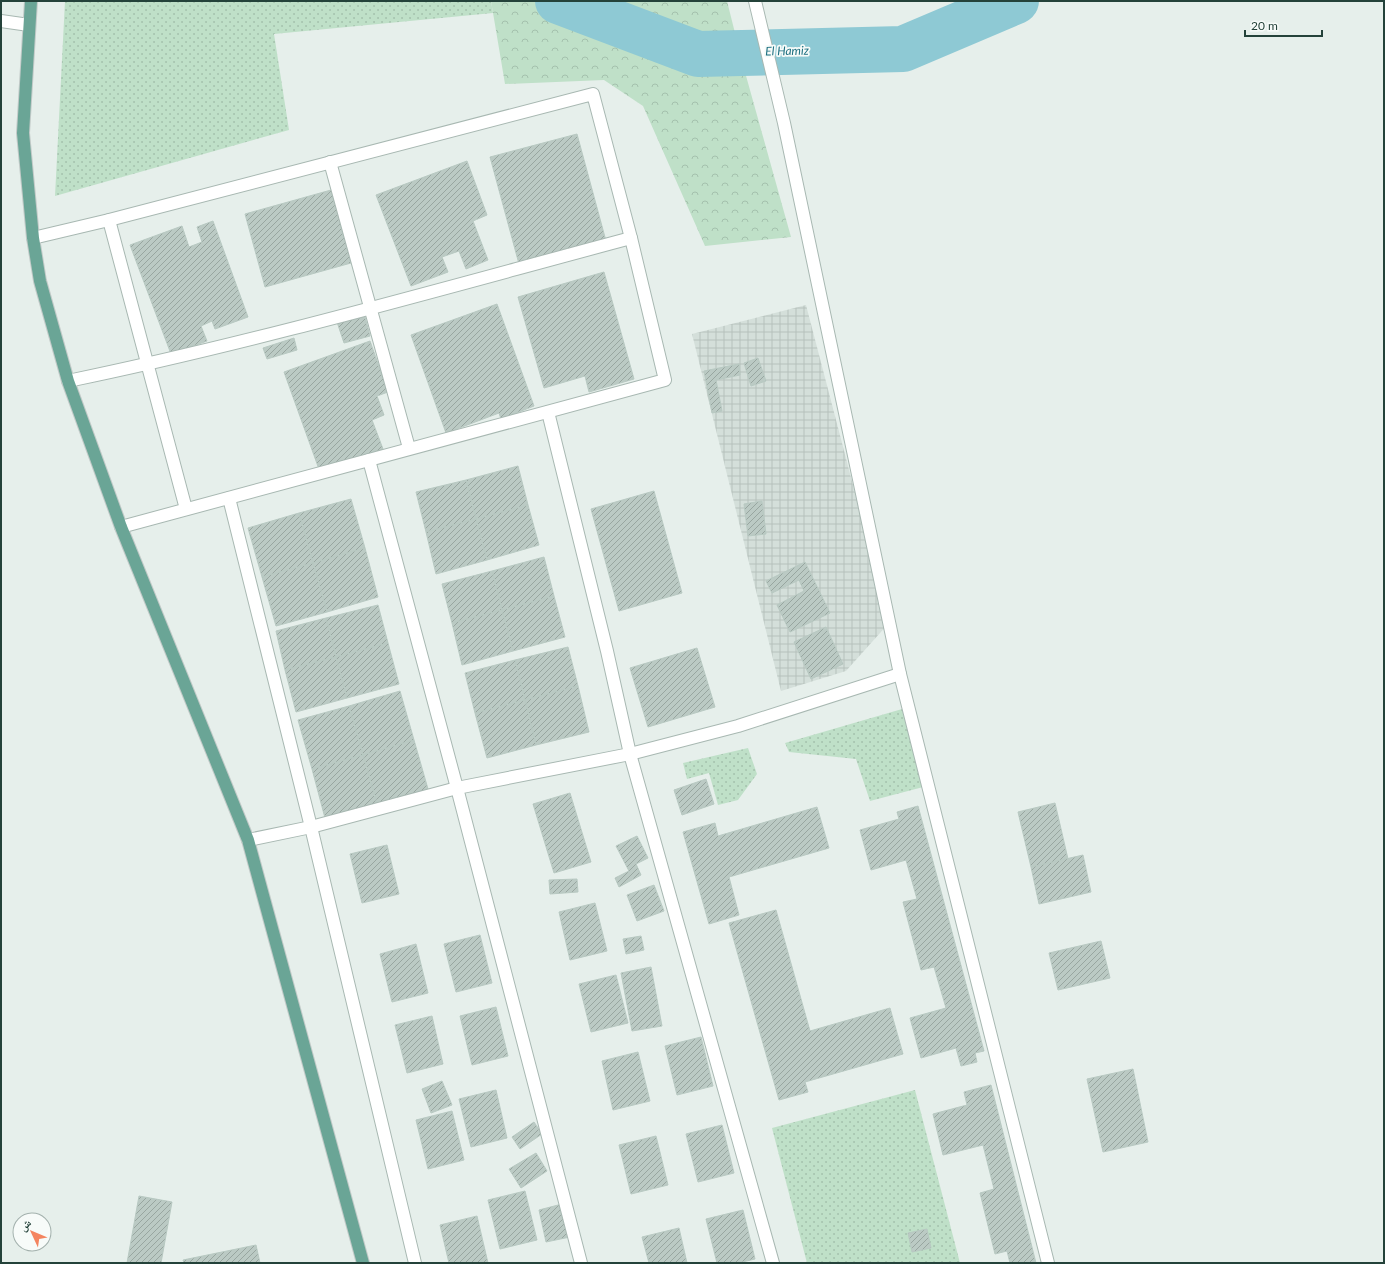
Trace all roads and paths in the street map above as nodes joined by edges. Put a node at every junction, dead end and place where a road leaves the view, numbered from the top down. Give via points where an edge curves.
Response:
1 (31, 1) edge
2 (755, 1) edge
3 (1, 21) edge
4 (29, 25) junction
5 (330, 162) junction
6 (109, 220) junction
7 (33, 238) junction
8 (631, 238) junction
9 (370, 308) junction
10 (147, 365) junction
11 (68, 381) junction
12 (548, 412) junction
13 (409, 448) junction
14 (369, 460) junction
15 (229, 498) junction
16 (186, 509) junction
17 (121, 527) junction
18 (900, 674) junction
19 (630, 754) junction
20 (458, 788) junction
21 (311, 827) junction
22 (248, 840) junction
23 (363, 1263) edge
24 (415, 1263) edge
25 (581, 1263) edge
26 (773, 1263) edge
27 (1048, 1263) edge

1 - 4 main road
2 - 18 street via 784,123
3 - 4 street
4 - 7 main road via 23,133
5 - 6 street
5 - 8 street via 593,94
5 - 9 street
6 - 7 street
6 - 10 street
7 - 11 main road via 40,281
8 - 9 street
8 - 12 street via 665,380
9 - 10 street
9 - 13 street
10 - 11 street
10 - 16 street
11 - 17 main road
12 - 13 street
12 - 19 street
13 - 14 street
14 - 15 street
14 - 20 street
15 - 16 street
15 - 21 street
16 - 17 street
17 - 22 main road
18 - 19 street via 738,726
18 - 27 street
19 - 20 street
19 - 26 street
20 - 21 street
20 - 25 street
21 - 22 street
21 - 24 street
22 - 23 main road

